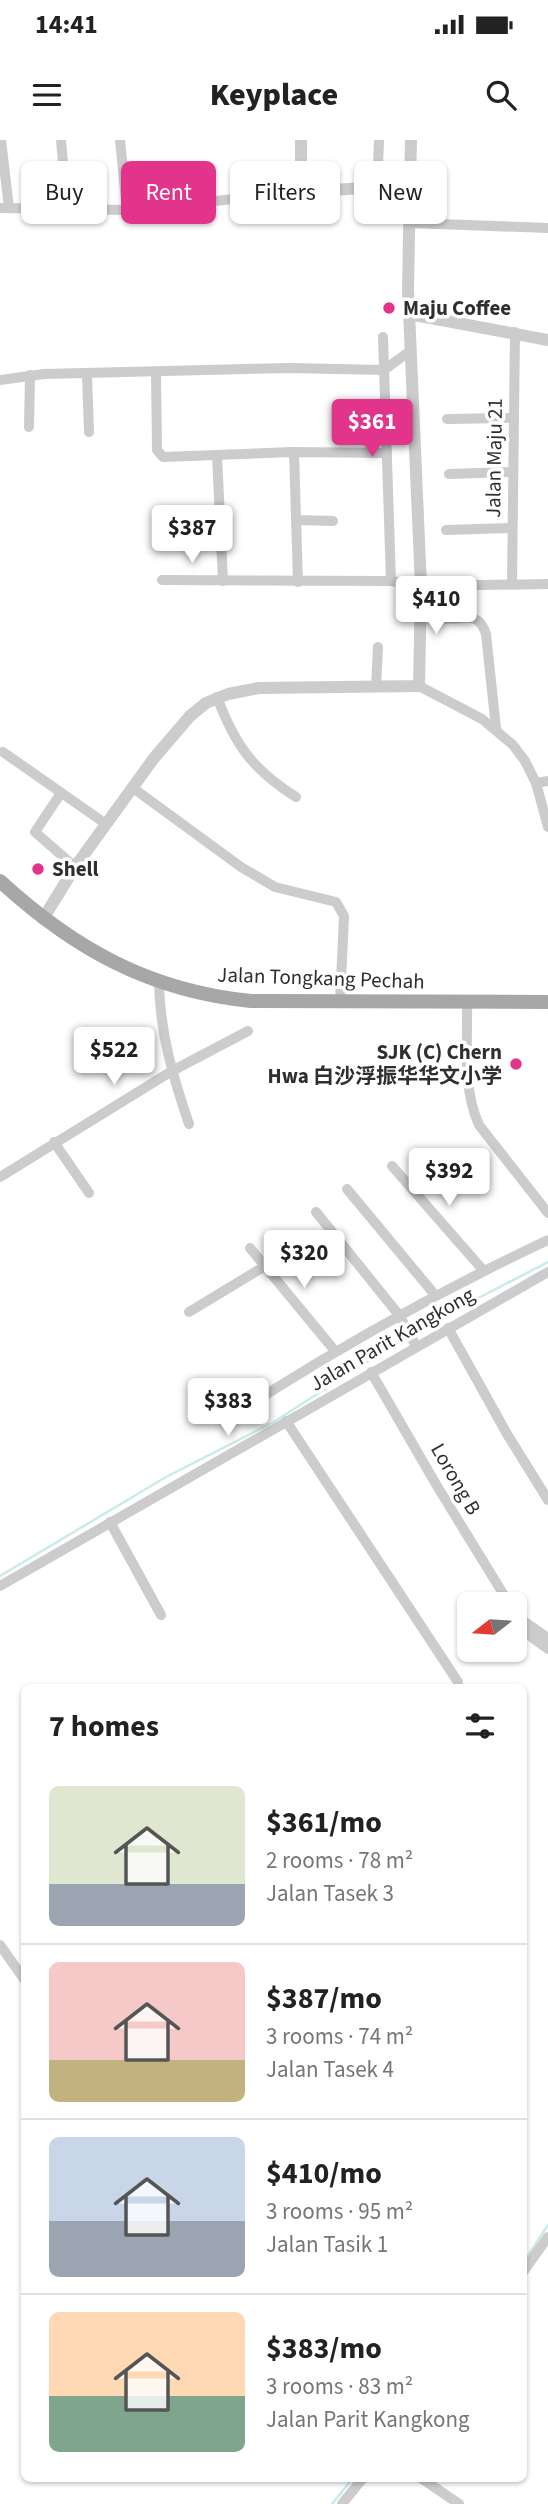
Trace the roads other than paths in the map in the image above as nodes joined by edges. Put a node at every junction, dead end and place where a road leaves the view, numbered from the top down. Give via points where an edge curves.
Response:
1 (1, 140) edge
2 (61, 140) edge
3 (120, 140) edge
4 (301, 140) edge
5 (379, 140) edge
6 (411, 140) edge
7 (63, 161) edge
8 (122, 161) edge
9 (301, 161) edge
10 (378, 161) edge
11 (411, 161) edge
12 (3, 188) edge
13 (5, 208) edge
14 (410, 224) edge
15 (438, 224) edge
16 (548, 228) edge
17 (409, 314) junction
18 (515, 332) junction
19 (383, 337) dead end
20 (548, 340) edge
21 (410, 351) junction
22 (384, 370) junction
23 (156, 373) junction
24 (30, 374) junction
25 (87, 374) junction
26 (0, 380) edge
27 (513, 418) junction
28 (447, 419) dead end
29 (29, 427) dead end
30 (89, 432) dead end
31 (294, 452) junction
32 (387, 453) junction
33 (217, 456) junction
34 (513, 472) junction
35 (449, 474) dead end
36 (297, 520) junction
37 (333, 521) dead end
38 (512, 528) junction
39 (446, 530) dead end
40 (162, 580) dead end
41 (223, 581) junction
42 (391, 581) junction
43 (298, 582) junction
44 (512, 584) junction
45 (548, 584) edge
46 (421, 591) junction
47 (378, 647) dead end
48 (419, 686) junction
49 (376, 687) junction
50 (218, 697) junction
51 (496, 728) junction
52 (3, 752) dead end
53 (548, 781) edge
54 (536, 783) junction
55 (133, 788) junction
56 (61, 793) junction
57 (296, 797) dead end
58 (106, 824) junction
59 (548, 827) edge
60 (75, 867) junction
61 (0, 881) edge
62 (43, 919) junction
63 (159, 983) junction
64 (340, 1002) junction
65 (467, 1002) junction
66 (548, 1002) edge
67 (248, 1031) dead end
68 (172, 1071) junction
69 (189, 1124) dead end
70 (54, 1142) junction
71 (392, 1166) dead end
72 (0, 1177) edge
73 (348, 1189) dead end
74 (89, 1193) dead end
75 (316, 1212) dead end
76 (548, 1213) edge
77 (548, 1240) edge
78 (250, 1248) dead end
79 (265, 1266) junction
80 (483, 1270) junction
81 (548, 1272) edge
82 (435, 1295) junction
83 (189, 1312) dead end
84 (399, 1315) junction
85 (448, 1328) junction
86 (414, 1343) junction
87 (335, 1351) junction
88 (371, 1372) junction
89 (265, 1395) dead end
90 (286, 1421) junction
91 (548, 1500) edge
92 (110, 1522) junction
93 (0, 1586) edge
94 (502, 1592) edge
95 (161, 1615) dead end
96 (527, 1625) edge
97 (547, 1644) edge
98 (457, 1682) dead end
99 (0, 1945) edge
100 (21, 1975) edge
101 (548, 2237) edge
102 (537, 2253) junction
103 (548, 2261) edge
104 (527, 2267) edge
105 (360, 2482) edge
106 (427, 2482) edge
107 (342, 2504) edge
108 (458, 2504) edge

1 - 12 street
2 - 7 street
3 - 8 street
4 - 9 street
5 - 10 street
6 - 11 street
12 - 13 street
14 - 17 street
15 - 16 street
17 - 18 street
17 - 21 street
18 - 20 street
18 - 27 street, Jalan Maju 21
19 - 22 street
21 - 22 street
21 - 46 street
22 - 23 street
22 - 32 street
23 - 25 street
23 - 33 street via 157,450 168,457
24 - 25 street
24 - 26 street
24 - 29 street
25 - 30 street
27 - 28 street
27 - 34 street, Jalan Maju 21
31 - 32 street
31 - 33 street
31 - 36 street
32 - 42 street
33 - 41 street
34 - 35 street
34 - 38 street, Jalan Maju 21
36 - 37 street
36 - 43 street
38 - 39 street
38 - 44 street, Jalan Maju 21
40 - 41 street
41 - 43 street
42 - 43 street
42 - 46 street
44 - 45 street
44 - 46 street
46 - 48 street
46 - 51 street via 438,617 474,618 483,625
47 - 49 street
48 - 49 street
48 - 51 street
49 - 50 street via 258,688
50 - 55 street via 190,716
50 - 57 street via 228,728 245,755 271,782
51 - 54 street via 525,761
52 - 56 street
53 - 54 street
54 - 59 street
55 - 58 street
55 - 64 street via 275,887 336,902 345,929
56 - 58 street
56 - 60 street via 35,832
58 - 60 street
60 - 62 street
61 - 62 main road, Jalan Tongkang Pechah
62 - 63 main road, Jalan Tongkang Pechah via 111,961
63 - 64 main road, Jalan Tongkang Pechah via 225,998
63 - 68 street via 159,1011
64 - 65 main road, Jalan Tongkang Pechah
65 - 66 main road, Jalan Tongkang Pechah
65 - 76 street via 473,1113
67 - 68 street
68 - 69 street
68 - 70 street
70 - 72 street
70 - 74 street
71 - 80 street
73 - 82 street
75 - 84 street
77 - 80 street
78 - 79 street
79 - 83 street
79 - 87 street
80 - 82 street
81 - 85 street, Jalan Parit Kangkong
82 - 84 street
84 - 86 street
84 - 87 street
85 - 86 street, Jalan Parit Kangkong
85 - 91 street
86 - 88 street, Jalan Parit Kangkong
87 - 89 street
88 - 90 street, Jalan Parit Kangkong
88 - 94 street, Lorong B
90 - 92 street, Jalan Parit Kangkong
90 - 98 street
92 - 93 street, Jalan Parit Kangkong
92 - 95 street
96 - 97 street
99 - 100 street
101 - 102 street
102 - 103 street
102 - 104 street
105 - 107 street
106 - 108 street

